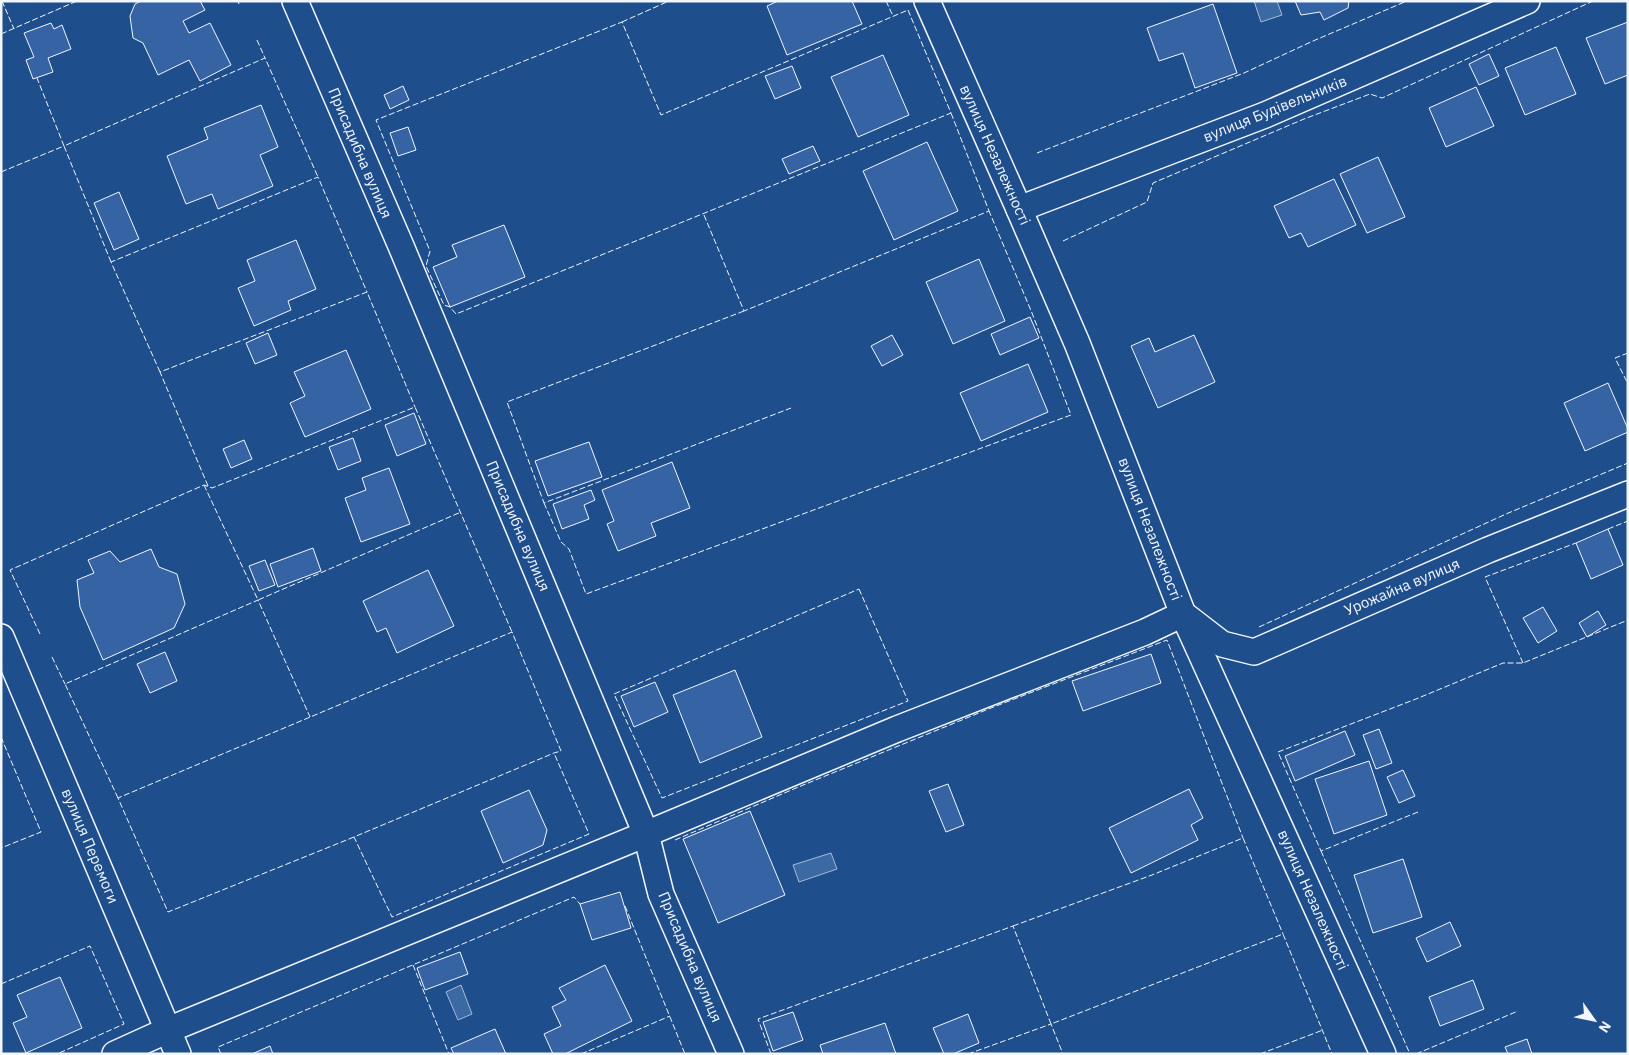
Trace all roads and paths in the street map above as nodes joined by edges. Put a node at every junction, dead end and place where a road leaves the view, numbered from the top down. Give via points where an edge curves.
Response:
1 (295, 1) edge
2 (926, 1) edge
3 (1527, 1) edge
4 (1019, 209) junction
5 (1628, 494) edge
6 (1183, 614) junction
7 (1, 637) edge
8 (646, 834) junction
9 (168, 1030) junction
10 (115, 1054) edge
11 (178, 1054) edge
12 (731, 1054) edge
13 (1383, 1054) edge

1 - 8 street, Присадибна вулиця via 401,246
2 - 4 street, вулиця Незалежності
3 - 4 street, вулиця Будівельників via 1265,116
4 - 6 street, вулиця Незалежності via 1077,343
5 - 6 street, Урожайна вулиця via 1488,550 1254,652 1222,644
6 - 8 street
6 - 13 street, вулиця Незалежності
7 - 9 street, вулиця Перемоги
8 - 9 street
8 - 12 street, Присадибна вулиця via 661,894
9 - 10 street
9 - 11 street, вулиця Перемоги

